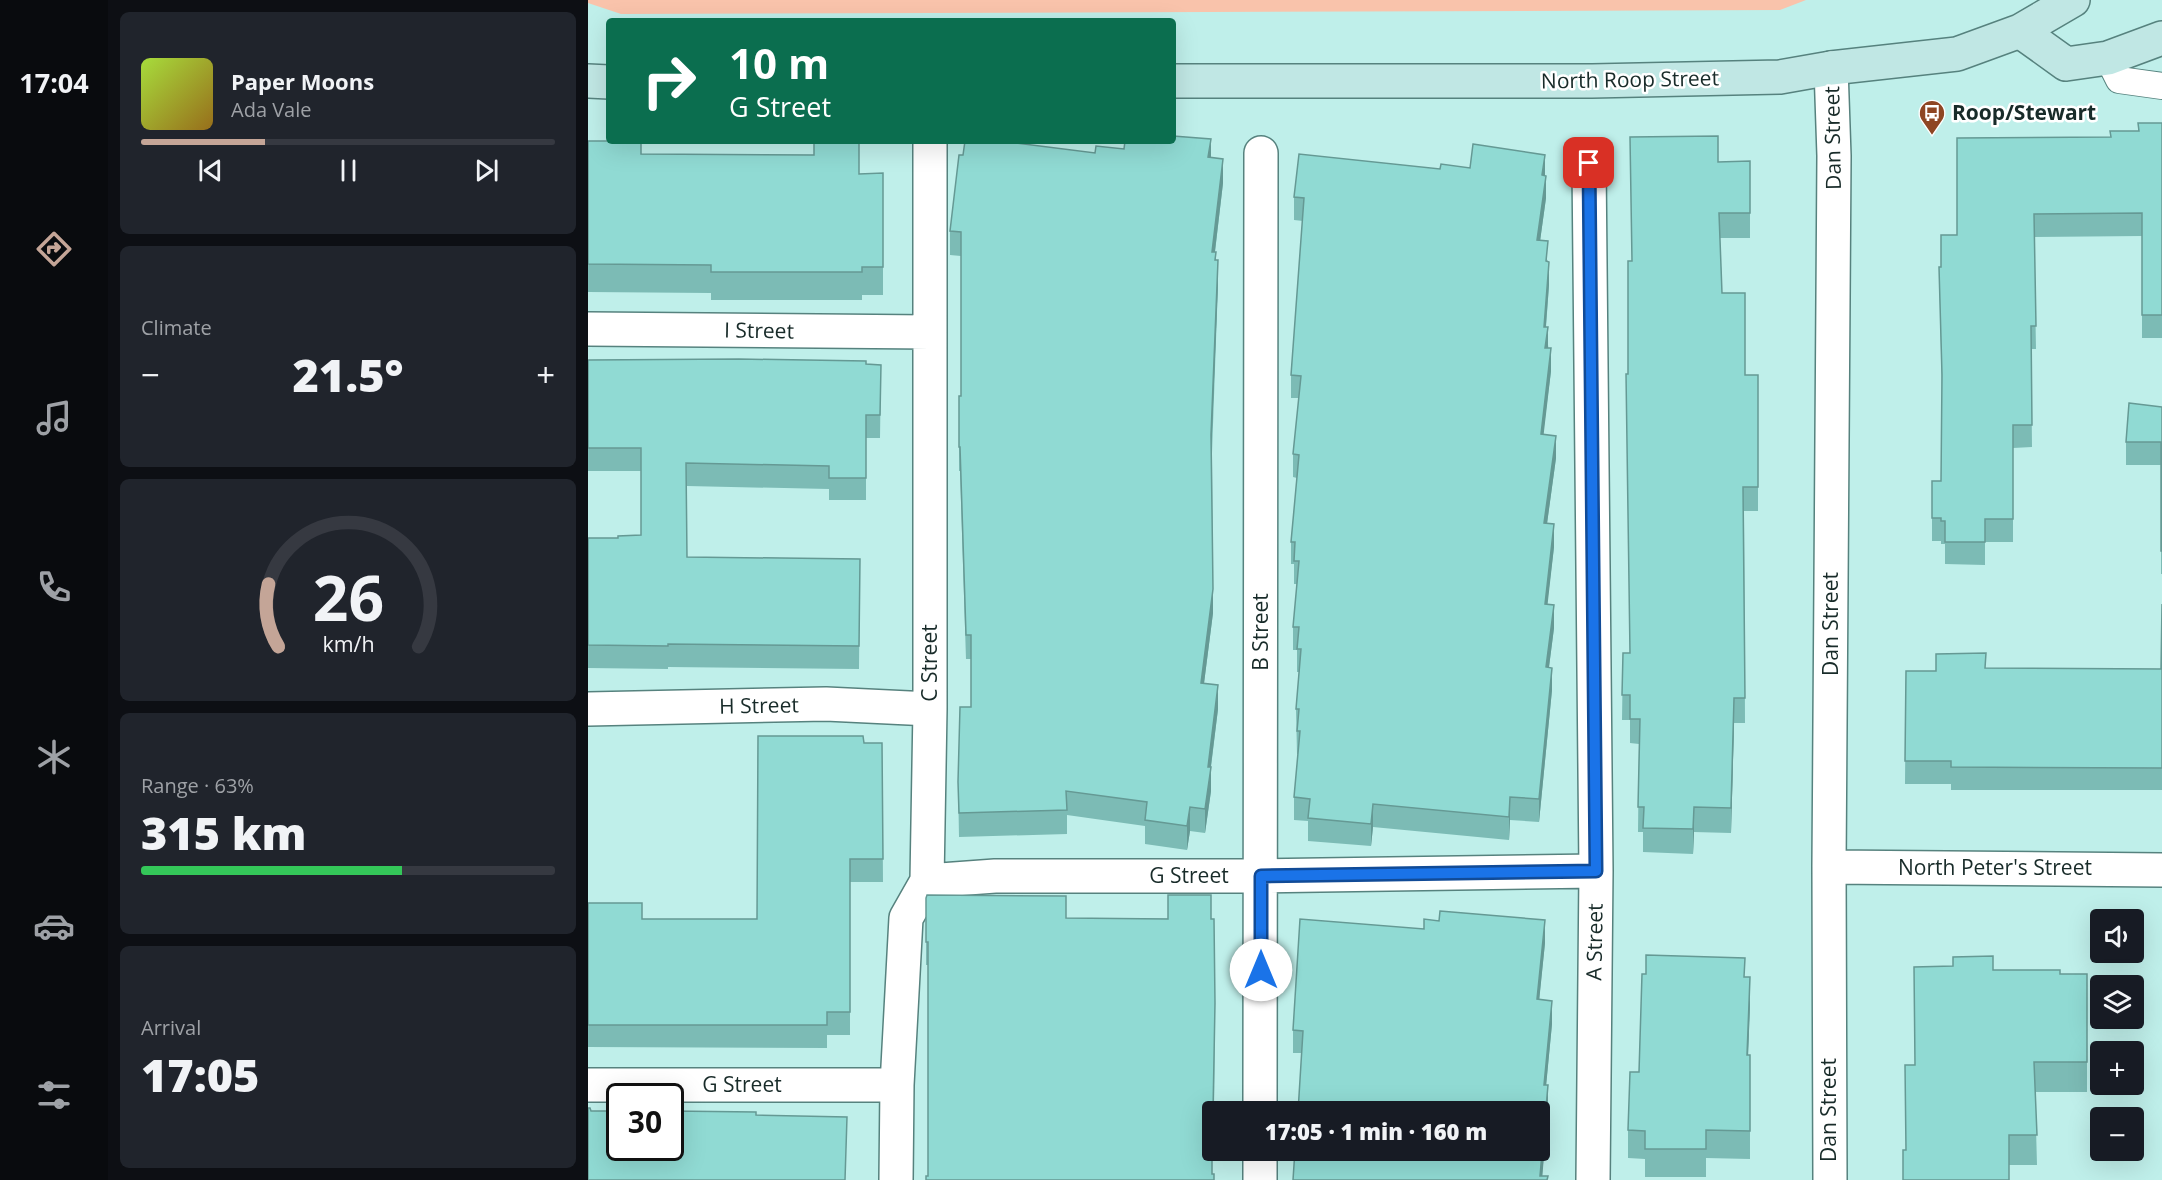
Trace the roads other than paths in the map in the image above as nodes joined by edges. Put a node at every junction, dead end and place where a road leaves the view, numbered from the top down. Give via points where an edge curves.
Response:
1 (2073, 0) edge
2 (2020, 31) junction
3 (2162, 38) edge
4 (2108, 58) junction
5 (1831, 68) junction
6 (588, 81) edge
7 (1176, 81) edge
8 (606, 82) edge
9 (2162, 86) edge
10 (930, 144) edge
11 (1261, 153) dead end
12 (1589, 163) dead end
13 (588, 329) edge
14 (930, 332) junction
15 (588, 709) edge
16 (930, 709) junction
17 (1829, 867) junction
18 (2162, 870) edge
19 (1596, 871) junction
20 (1261, 876) junction
21 (927, 881) junction
22 (588, 1085) edge
23 (897, 1085) junction
24 (1260, 1101) edge
25 (1260, 1161) edge
26 (896, 1180) edge
27 (1260, 1180) edge
28 (1593, 1180) edge
29 (1830, 1180) edge

1 - 2 main road, North Roop Street
2 - 4 main road via 2066,64
2 - 5 main road, North Roop Street via 1957,54
3 - 4 main road
4 - 9 lane via 2119,80
5 - 7 main road, North Roop Street via 1780,77 1592,81
5 - 17 street, Dan Street via 1834,156
6 - 8 main road
10 - 14 street, C Street
11 - 20 street, B Street
12 - 19 street, A Street
13 - 14 street, I Street
14 - 16 street, C Street
15 - 16 street, H Street via 826,705
16 - 21 street, C Street
17 - 18 street, North Peter's Street
17 - 29 street, Dan Street
19 - 20 street, G Street
19 - 28 street, A Street
20 - 21 street, G Street via 995,876
20 - 24 street, B Street
21 - 23 street, C Street via 906,918
22 - 23 street, G Street
23 - 26 street, C Street
25 - 27 street

